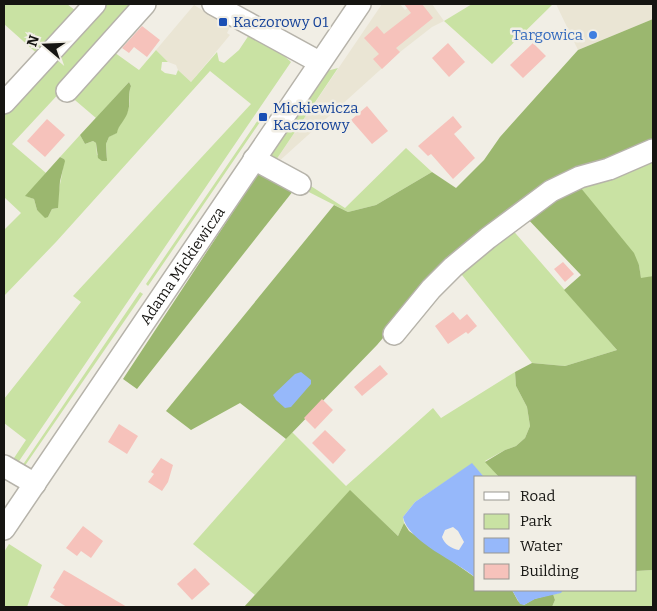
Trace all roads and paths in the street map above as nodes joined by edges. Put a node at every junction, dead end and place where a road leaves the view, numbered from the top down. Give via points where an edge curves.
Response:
1 (95, 4) edge
2 (145, 4) edge
3 (213, 4) edge
4 (360, 4) edge
5 (319, 62) junction
6 (67, 91) dead end
7 (4, 103) edge
8 (653, 150) edge
9 (254, 159) junction
10 (300, 184) dead end
11 (394, 334) dead end
12 (4, 466) edge
13 (34, 484) junction
14 (4, 529) edge

1 - 7 street
2 - 6 street
3 - 5 street
4 - 5 street, Adama Mickiewicza
5 - 9 street, Adama Mickiewicza
8 - 11 street via 580,177 551,192 453,267
9 - 10 street
9 - 13 street, Adama Mickiewicza
12 - 13 street
13 - 14 street, Adama Mickiewicza

